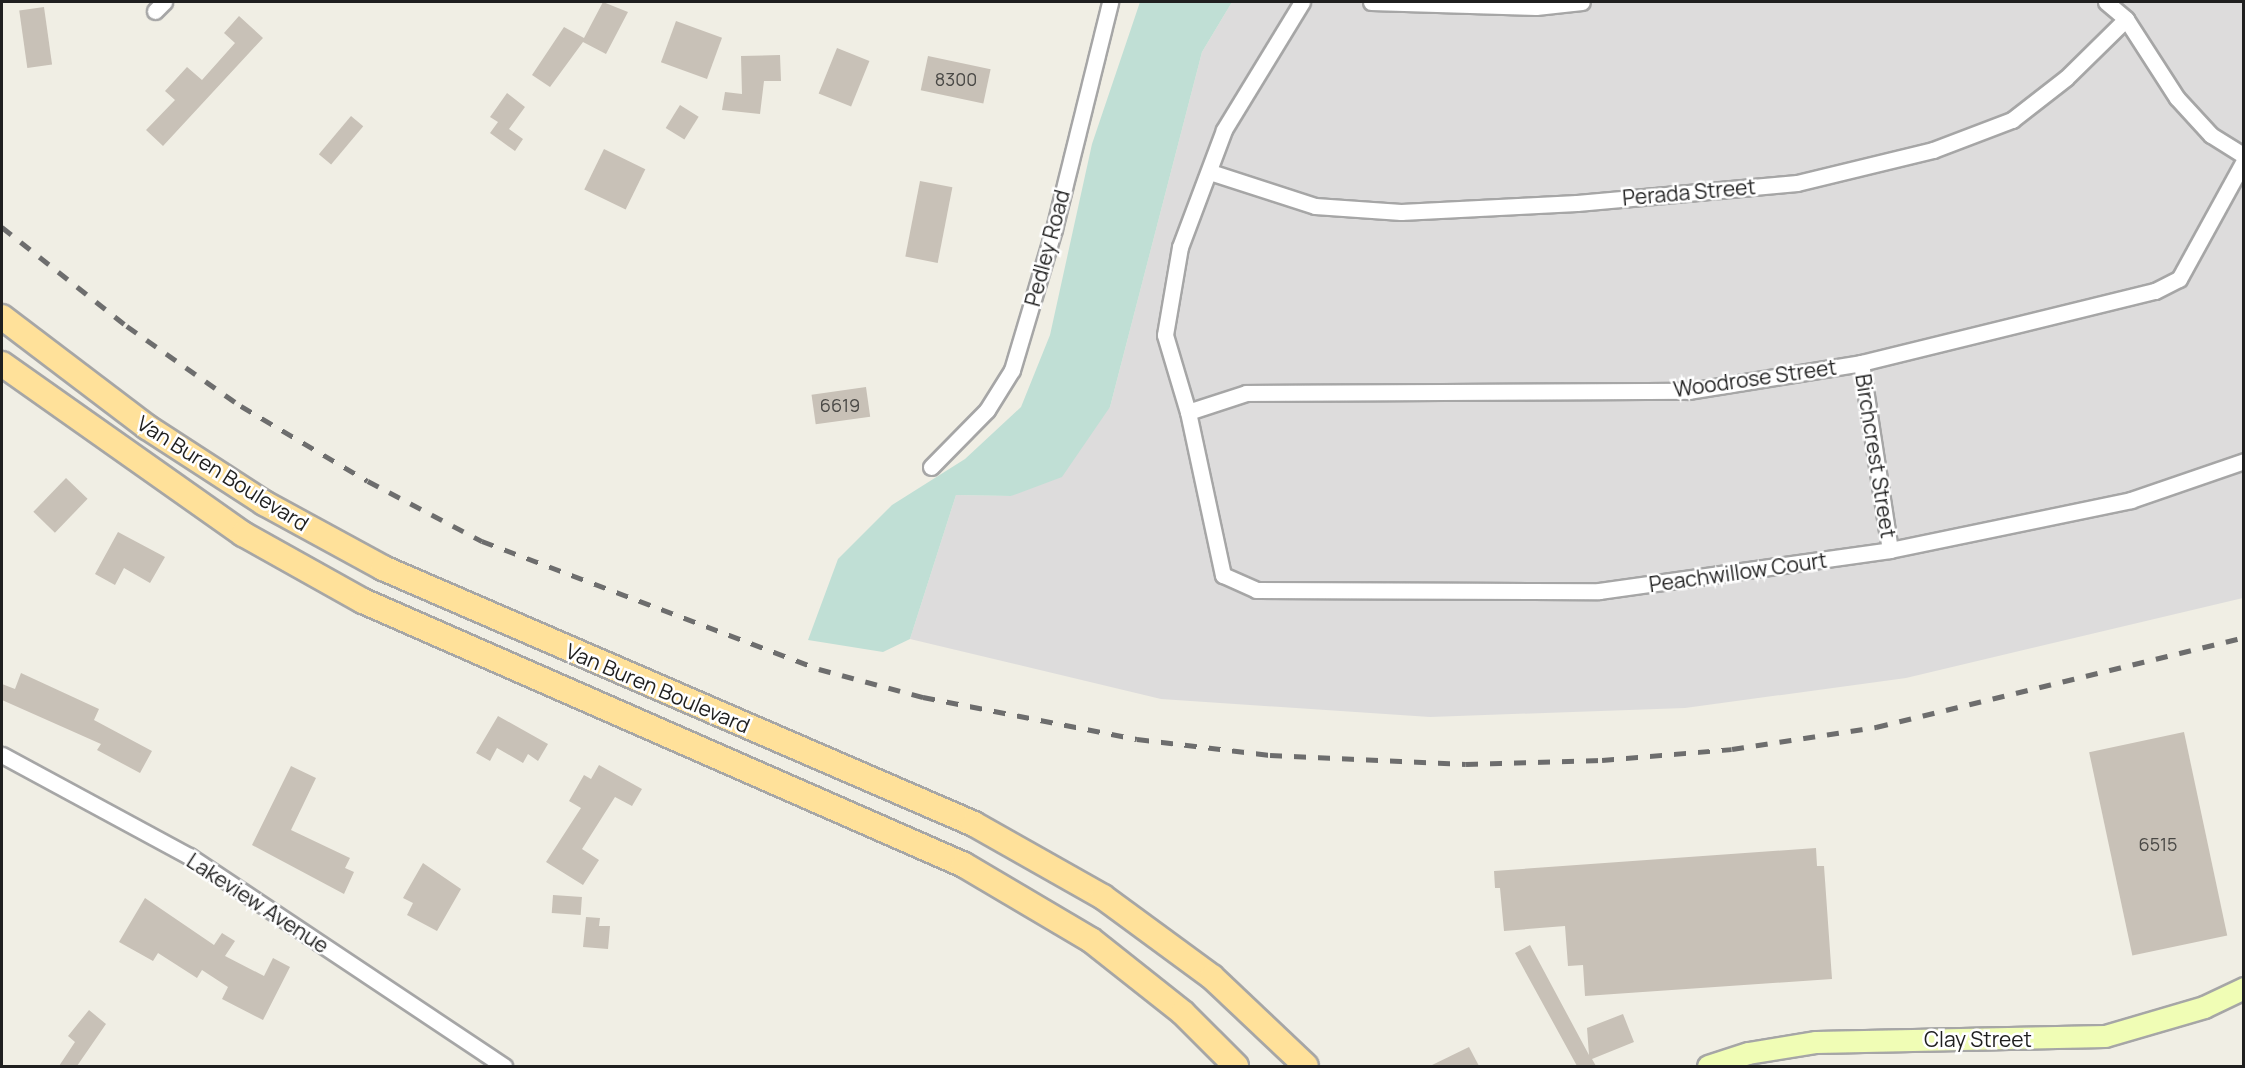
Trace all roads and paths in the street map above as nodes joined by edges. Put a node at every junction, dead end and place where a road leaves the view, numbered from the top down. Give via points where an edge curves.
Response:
1 (1110, 2) edge
2 (1302, 2) edge
3 (1371, 2) edge
4 (1582, 2) edge
5 (2106, 2) edge
6 (2126, 19) junction
7 (2244, 156) edge
8 (2244, 161) edge
9 (1210, 172) junction
10 (2, 317) edge
11 (1861, 363) junction
12 (2, 364) edge
13 (1188, 412) junction
14 (2244, 461) edge
15 (931, 467) dead end
16 (1890, 550) junction
17 (2, 755) edge
18 (2244, 988) edge
19 (504, 1066) edge
20 (1236, 1066) edge
21 (1306, 1066) edge
22 (1708, 1066) edge

1 - 15 street, Pedley Road via 1054,229 1011,370 987,410
2 - 9 street via 1224,130
3 - 4 street via 1524,7
5 - 6 street
6 - 7 street via 2177,98 2211,135
6 - 9 street, Perada Street via 2066,78 2012,120 1933,150 1797,183 1577,203 1401,212 1315,206
8 - 11 street, Woodrose Street via 2179,279 2163,287
9 - 13 street via 1180,247 1165,335
10 - 21 main road, Van Buren Boulevard via 56,362 157,433 264,503 383,568 974,824 1103,897 1212,977
11 - 13 street, Woodrose Street via 1689,392 1246,393
11 - 16 street, Birchcrest Street
12 - 20 main road, Van Buren Boulevard via 243,534 363,601 964,865 1091,940 1183,1013
13 - 16 street, Peachwillow Court via 1223,575 1256,590 1599,591
14 - 16 street, Peachwillow Court via 2131,500
17 - 19 street, Lakeview Avenue via 189,856
18 - 22 main road, Clay Street via 2204,1007 2105,1036 1816,1042 1748,1053

